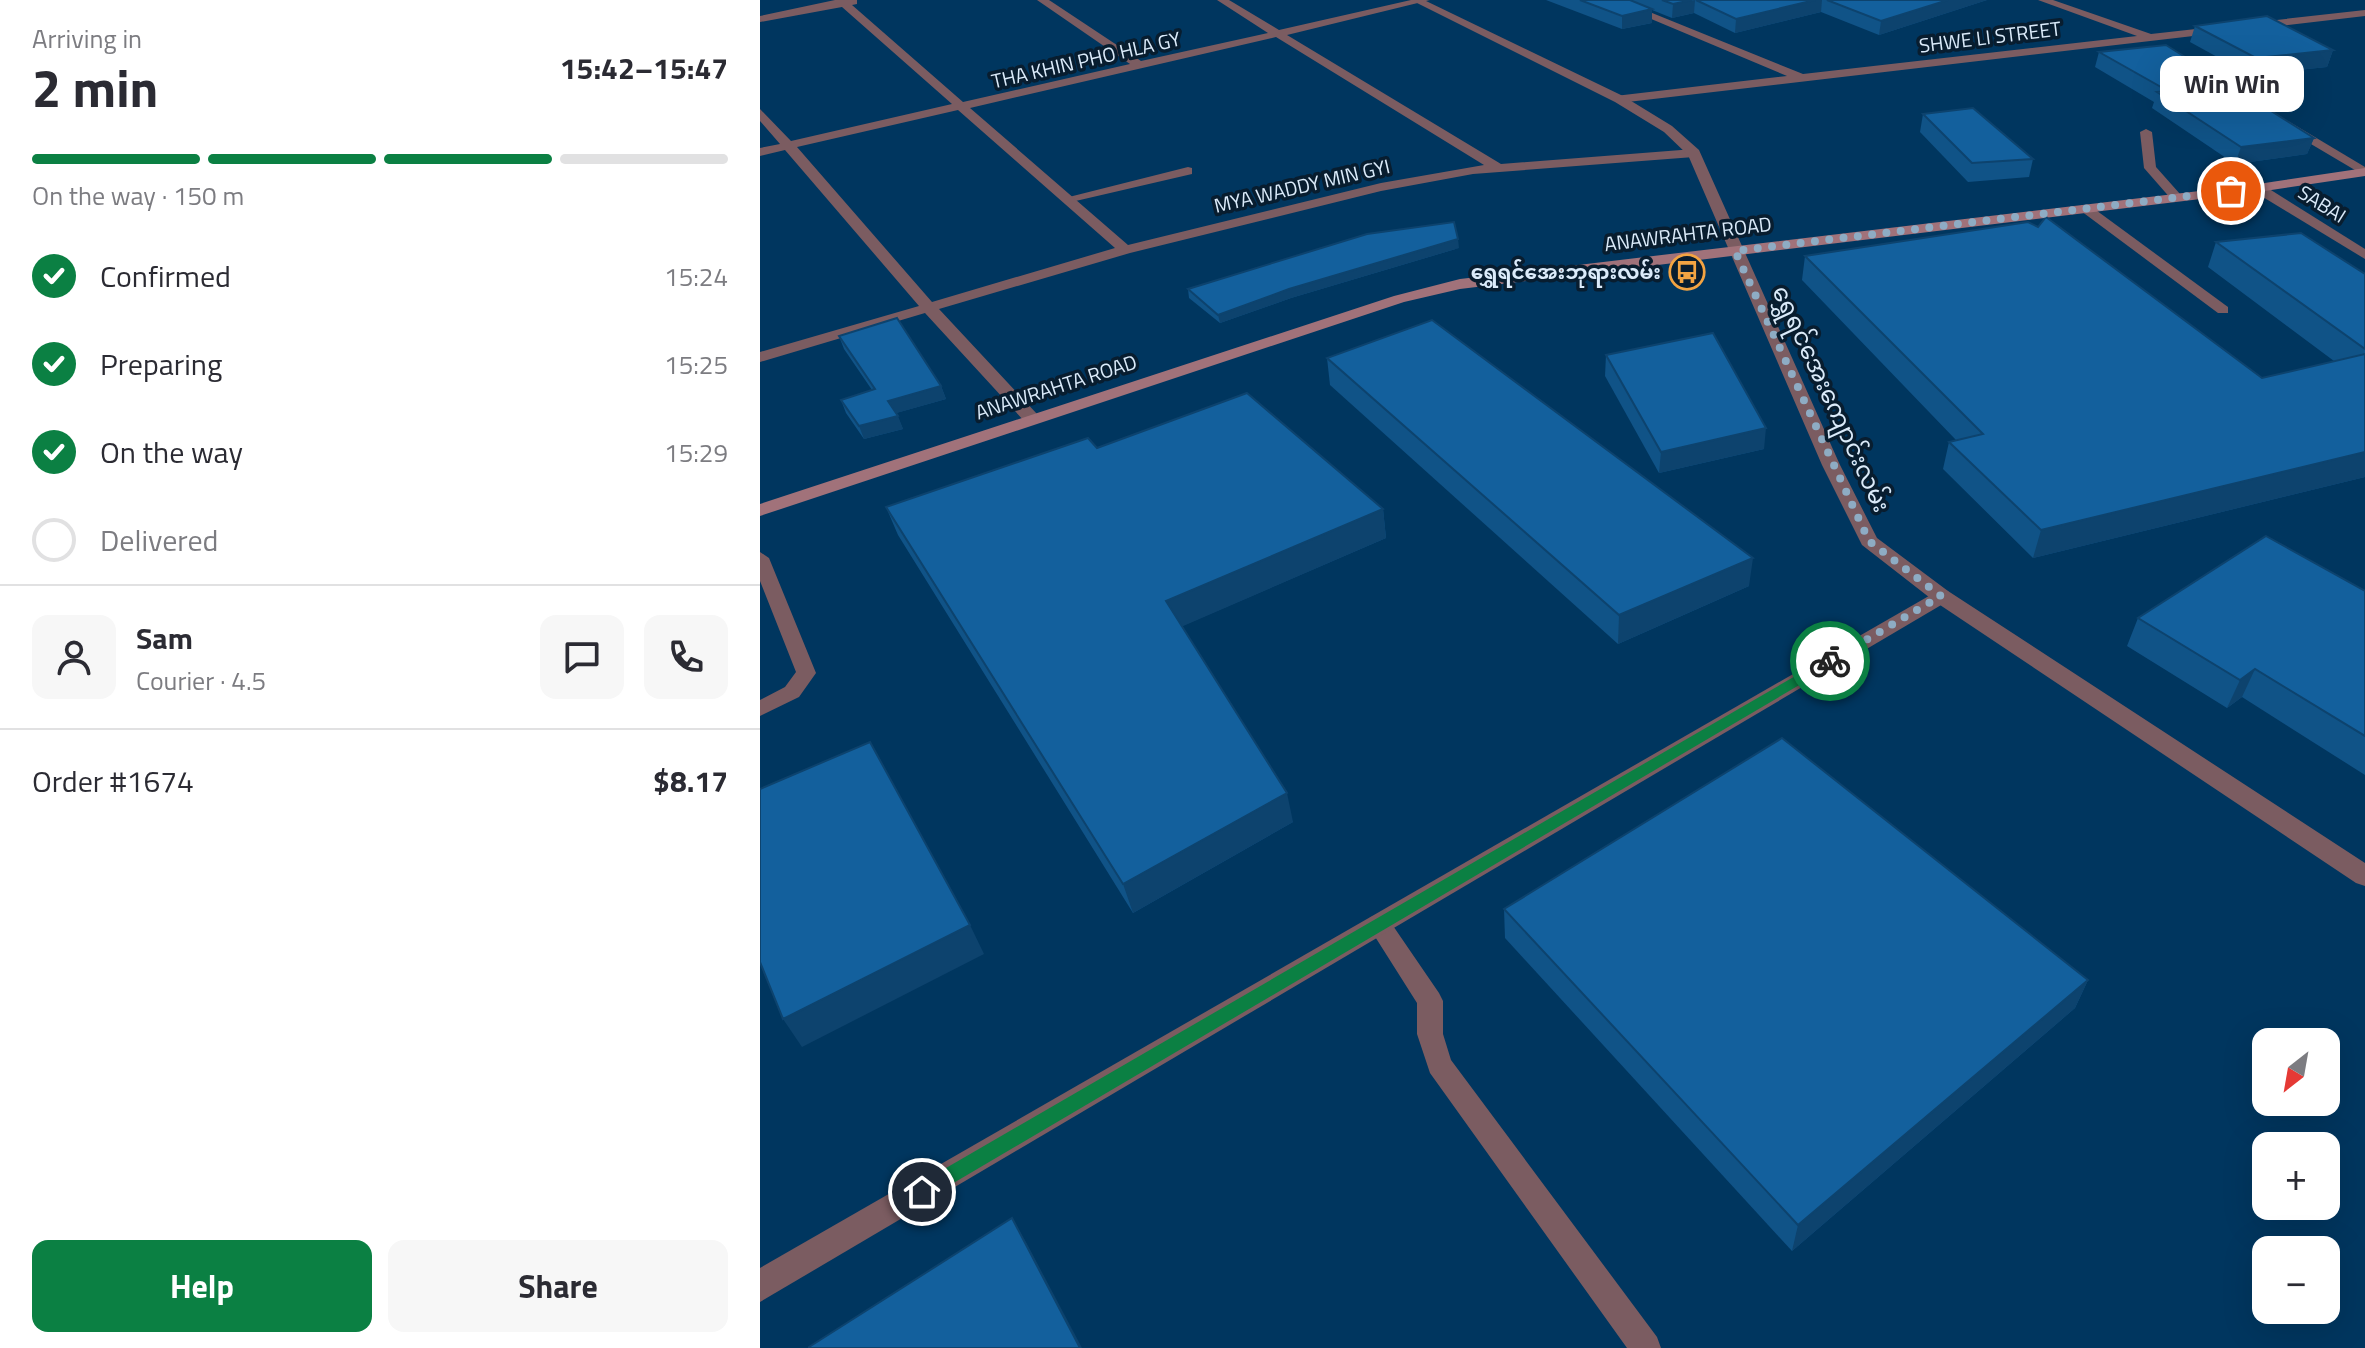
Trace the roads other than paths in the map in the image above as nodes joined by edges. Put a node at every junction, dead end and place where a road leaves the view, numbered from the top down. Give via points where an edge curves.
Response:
1 (862, 0) edge
2 (1042, 0) edge
3 (1222, 0) edge
4 (1420, 0) edge
5 (1611, 0) edge
6 (2043, 0) edge
7 (842, 2) edge
8 (2365, 13) edge
9 (760, 19) edge
10 (1279, 34) junction
11 (2148, 36) junction
12 (2169, 49) edge
13 (1140, 66) junction
14 (1803, 78) junction
15 (1619, 99) junction
16 (962, 106) junction
17 (760, 113) edge
18 (2273, 115) edge
19 (2146, 132) dead end
20 (788, 146) junction
21 (760, 152) edge
22 (1694, 153) junction
23 (1498, 168) junction
24 (1188, 171) dead end
25 (2364, 172) edge
26 (2258, 188) junction
27 (2176, 197) junction
28 (1067, 199) junction
29 (2085, 208) junction
30 (1125, 250) junction
31 (1735, 251) junction
32 (2365, 255) edge
33 (929, 308) junction
34 (2223, 310) dead end
35 (760, 357) edge
36 (1031, 418) junction
37 (760, 510) edge
38 (760, 558) edge
39 (1941, 596) junction
40 (760, 709) edge
41 (2365, 876) edge
42 (1379, 924) junction
43 (760, 1286) edge
44 (1646, 1348) edge

1 - 7 street
2 - 13 street
3 - 10 street
4 - 10 street, THA KHIN PHO HLA GY
4 - 15 street, ရွှေရင်အေးကျောင်းလမ်း
5 - 14 street
6 - 11 street
7 - 9 street
7 - 16 street
8 - 11 street, SHWE LI STREET
10 - 13 street, THA KHIN PHO HLA GY
10 - 23 street
11 - 12 street
11 - 14 street, SHWE LI STREET
13 - 16 street, THA KHIN PHO HLA GY
14 - 15 street, SHWE LI STREET
15 - 22 street, ရွှေရင်အေးကျောင်းလမ်း via 1668,129
16 - 20 street, THA KHIN PHO HLA GY
16 - 28 street
17 - 20 street
18 - 25 street
19 - 27 lane via 2150,168
20 - 21 street, THA KHIN PHO HLA GY
20 - 33 street
22 - 23 street, MYA WADDY MIN GYI
22 - 31 street, ရွှေရင်အေးကျောင်းလမ်း
23 - 30 street, MYA WADDY MIN GYI via 1381,187
24 - 28 lane
25 - 26 main road, ANAWRAHTA ROAD
26 - 27 main road, ANAWRAHTA ROAD
26 - 32 street, SABAI
27 - 29 main road, ANAWRAHTA ROAD
28 - 30 street
29 - 31 main road, ANAWRAHTA ROAD
29 - 34 lane
30 - 33 street, MYA WADDY MIN GYI
31 - 36 main road, ANAWRAHTA ROAD via 1444,288
31 - 39 street, ရွှေရင်အေးကျောင်းလမ်း via 1869,541
33 - 35 street, MYA WADDY MIN GYI
33 - 36 street
36 - 37 main road, ANAWRAHTA ROAD
38 - 40 lane via 806,673 792,692
39 - 41 street, ရွှေရင်အေးကျောင်းလမ်း
39 - 42 street
42 - 43 street
42 - 44 lane via 1430,1001 1430,1034 1439,1065

